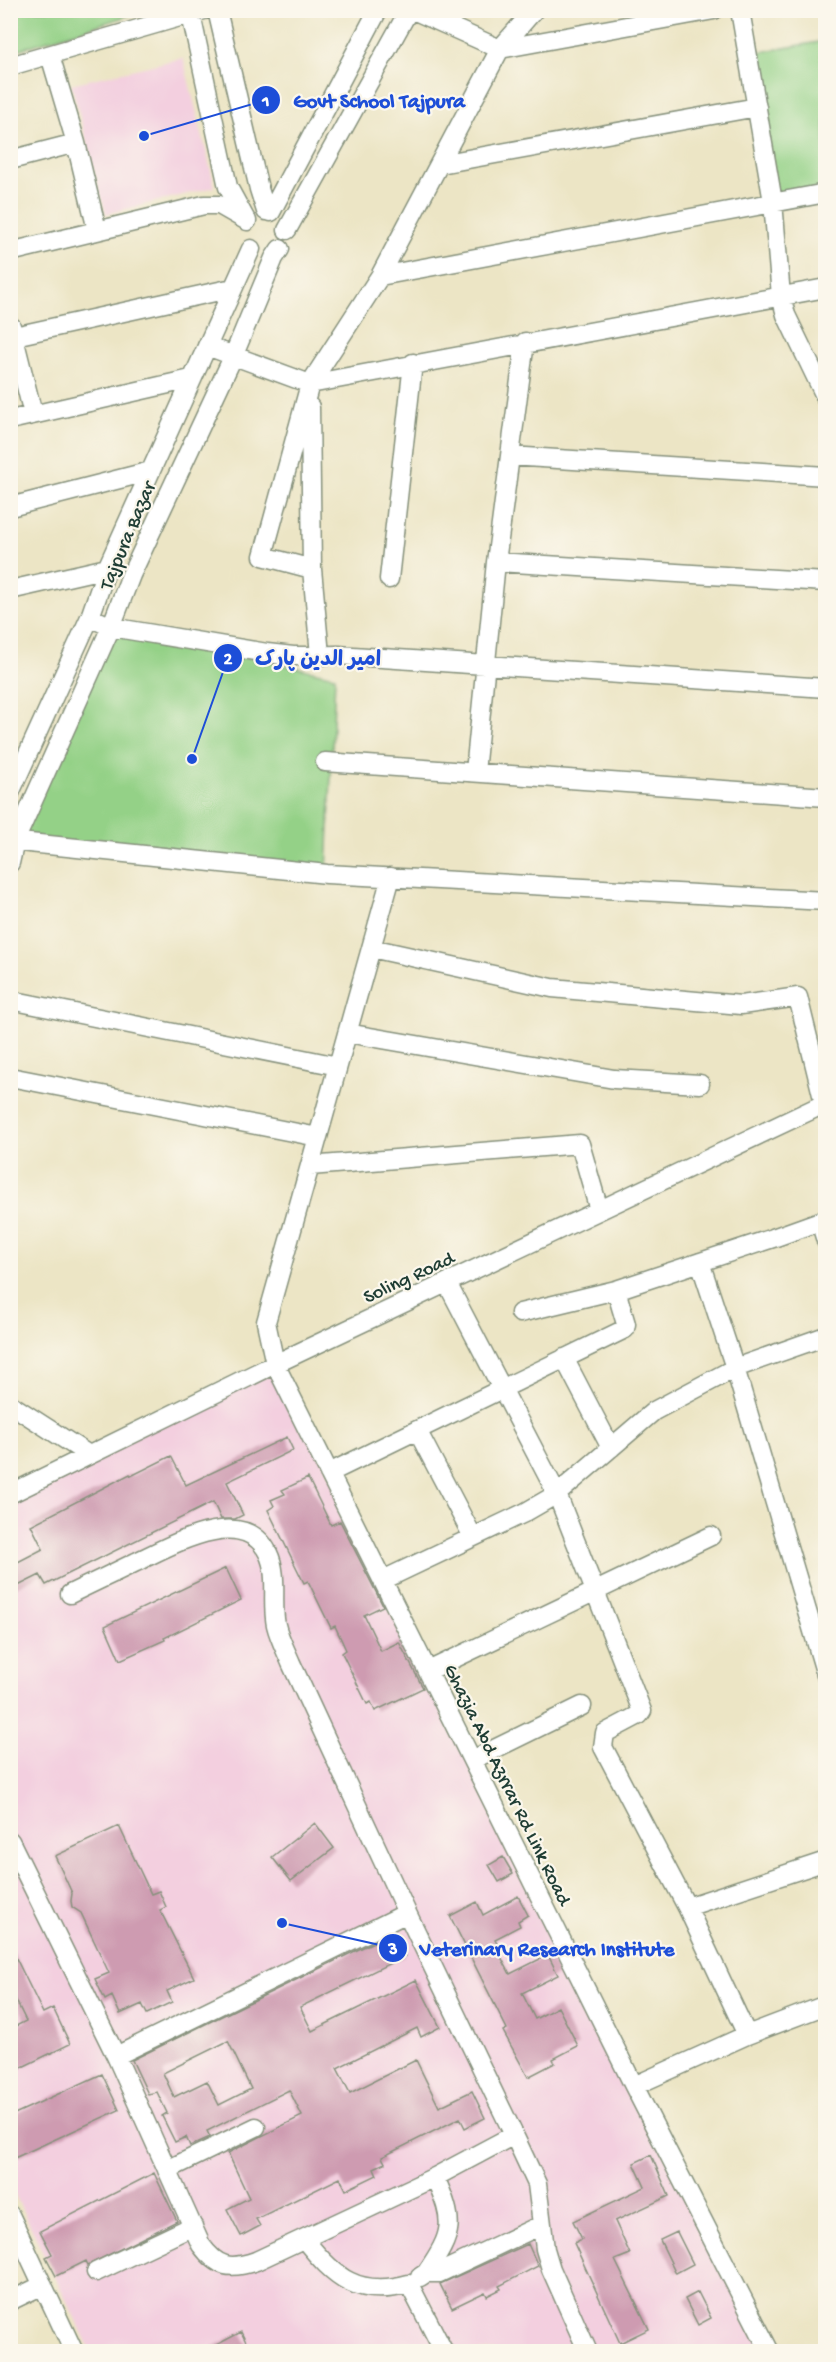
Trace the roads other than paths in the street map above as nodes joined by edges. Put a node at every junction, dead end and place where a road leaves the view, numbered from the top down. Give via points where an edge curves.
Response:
1 (217, 10) edge
2 (378, 10) edge
3 (411, 10) edge
4 (534, 10) edge
5 (714, 10) edge
6 (740, 10) edge
7 (195, 12) edge
8 (500, 49) junction
9 (50, 55) junction
10 (10, 66) edge
11 (757, 107) junction
12 (76, 143) junction
13 (10, 160) edge
14 (440, 164) junction
15 (825, 193) edge
16 (773, 202) junction
17 (269, 211) junction
18 (247, 221) junction
19 (97, 230) junction
20 (286, 230) junction
21 (251, 249) junction
22 (280, 249) junction
23 (10, 252) edge
24 (380, 276) junction
25 (233, 288) junction
26 (825, 288) edge
27 (782, 296) junction
28 (11, 332) edge
29 (525, 342) junction
30 (207, 346) junction
31 (233, 357) junction
32 (413, 363) junction
33 (190, 379) junction
34 (310, 384) junction
35 (825, 398) edge
36 (33, 414) junction
37 (10, 420) edge
38 (510, 456) junction
39 (151, 471) junction
40 (825, 476) edge
41 (10, 507) edge
42 (496, 562) junction
43 (107, 568) junction
44 (312, 569) junction
45 (389, 579) dead end
46 (825, 582) edge
47 (12, 593) edge
48 (90, 617) junction
49 (111, 627) junction
50 (320, 656) junction
51 (486, 665) junction
52 (825, 688) edge
53 (325, 762) dead end
54 (475, 772) junction
55 (10, 793) edge
56 (825, 797) edge
57 (13, 841) edge
58 (10, 863) edge
59 (391, 877) junction
60 (825, 901) edge
61 (371, 948) junction
62 (10, 1000) edge
63 (347, 1033) junction
64 (338, 1066) junction
65 (10, 1077) edge
66 (700, 1083) dead end
67 (825, 1103) edge
68 (318, 1137) junction
69 (310, 1166) junction
70 (599, 1210) junction
71 (823, 1220) edge
72 (825, 1241) edge
73 (700, 1263) junction
74 (447, 1282) junction
75 (616, 1290) junction
76 (520, 1313) dead end
77 (825, 1336) edge
78 (564, 1358) junction
79 (275, 1364) junction
80 (735, 1368) junction
81 (501, 1388) junction
82 (10, 1404) edge
83 (417, 1430) junction
84 (611, 1448) junction
85 (89, 1455) junction
86 (329, 1473) junction
87 (10, 1494) edge
88 (557, 1494) junction
89 (711, 1536) dead end
90 (474, 1537) junction
91 (383, 1580) junction
92 (595, 1590) junction
93 (70, 1594) dead end
94 (428, 1671) junction
95 (825, 1675) edge
96 (582, 1706) dead end
97 (472, 1760) junction
98 (10, 1841) edge
99 (825, 1861) edge
100 (687, 1907) junction
101 (407, 1913) junction
102 (825, 2005) edge
103 (747, 2035) junction
104 (116, 2056) junction
105 (634, 2085) junction
106 (256, 2127) dead end
107 (514, 2135) junction
108 (167, 2170) junction
109 (435, 2176) junction
110 (10, 2215) edge
111 (542, 2225) junction
112 (193, 2226) junction
113 (304, 2239) junction
114 (96, 2272) dead end
115 (426, 2273) junction
116 (409, 2284) junction
117 (43, 2285) junction
118 (10, 2301) edge
119 (74, 2352) edge
120 (444, 2352) edge
121 (588, 2352) edge
122 (770, 2352) edge

1 - 17 street via 259,189
2 - 17 street
3 - 8 street
3 - 20 street, Tajpura Bazar
4 - 8 street
5 - 8 street
6 - 11 street
7 - 9 street
7 - 18 street via 228,187
8 - 14 street
9 - 10 street
9 - 12 street
11 - 14 street
11 - 16 street
12 - 13 street
12 - 19 street
14 - 24 street
15 - 16 street
16 - 24 street
16 - 27 street
17 - 18 street via 257,213
17 - 20 street via 282,219
18 - 19 street via 212,204
18 - 21 street via 244,236
19 - 23 street
20 - 22 street, Tajpura Bazar
21 - 22 street via 266,254
21 - 25 street, Tajpura Bazar
22 - 31 street, Tajpura Bazar
24 - 34 street
25 - 28 street
25 - 30 street, Tajpura Bazar
26 - 27 street
27 - 29 street
27 - 35 street via 786,315
28 - 36 street
29 - 32 street
29 - 38 street
30 - 31 street
30 - 33 street, Tajpura Bazar
31 - 34 street
31 - 49 street, Tajpura Bazar via 131,575
32 - 34 street
32 - 45 street
33 - 36 street
33 - 39 street, Tajpura Bazar
34 - 44 street
34 - 44 street via 263,556
36 - 37 street
38 - 40 street
38 - 42 street
39 - 41 street
39 - 43 street, Tajpura Bazar
42 - 46 street
42 - 51 street
43 - 47 street
43 - 48 street, Tajpura Bazar
44 - 50 street
48 - 49 street
48 - 55 street, Tajpura Bazar
49 - 50 street via 267,653
49 - 57 street, Tajpura Bazar
50 - 51 street
51 - 52 street
51 - 54 street
53 - 54 street
54 - 56 street
57 - 58 street, Tajpura Bazar
57 - 59 street via 327,874
59 - 60 street
59 - 61 street, Ghazia Abd Azrrar Rd Link Road
61 - 63 street, Ghazia Abd Azrrar Rd Link Road
61 - 67 street via 552,988 741,1005 798,997
62 - 64 street
63 - 64 street, Ghazia Abd Azrrar Rd Link Road
63 - 66 street via 614,1079
64 - 68 street, Ghazia Abd Azrrar Rd Link Road
65 - 68 street
67 - 70 street, Soling Road
68 - 69 street, Ghazia Abd Azrrar Rd Link Road
69 - 70 street via 580,1144
69 - 79 street, Ghazia Abd Azrrar Rd Link Road via 266,1322
70 - 74 street, Soling Road
71 - 72 street
71 - 73 street
73 - 75 street
73 - 80 street
74 - 79 street, Soling Road
74 - 81 street
75 - 76 street
75 - 78 street via 625,1329
77 - 80 street
78 - 81 street
78 - 84 street
79 - 85 street, Soling Road
79 - 86 street, Ghazia Abd Azrrar Rd Link Road
80 - 84 street via 654,1411
80 - 95 street
81 - 83 street
81 - 88 street
82 - 85 street
83 - 86 street
83 - 90 street
84 - 88 street
85 - 87 street, Soling Road
86 - 91 street, Ghazia Abd Azrrar Rd Link Road
88 - 90 street
88 - 92 street
89 - 92 street
90 - 91 street
91 - 94 street, Ghazia Abd Azrrar Rd Link Road
92 - 94 street
92 - 100 street via 642,1711 605,1733 603,1747
93 - 101 street via 185,1539 213,1530 249,1532 260,1541 271,1565 276,1624
94 - 97 street, Ghazia Abd Azrrar Rd Link Road
96 - 97 street
97 - 105 street, Ghazia Abd Azrrar Rd Link Road
98 - 104 street
99 - 100 street
100 - 103 street
101 - 104 street
101 - 107 street
102 - 103 street
103 - 105 street
104 - 108 street
105 - 122 street, Ghazia Abd Azrrar Rd Link Road
106 - 108 street
107 - 109 street
107 - 111 street via 537,2184
108 - 112 street
109 - 113 street
109 - 115 street via 449,2216 448,2235
110 - 117 street
111 - 115 street via 439,2273
111 - 121 street via 551,2270
112 - 113 street via 211,2259 224,2266 240,2267
112 - 114 street
113 - 116 street via 325,2265 346,2280 371,2289
115 - 116 street
116 - 120 street
117 - 118 street
117 - 119 street

